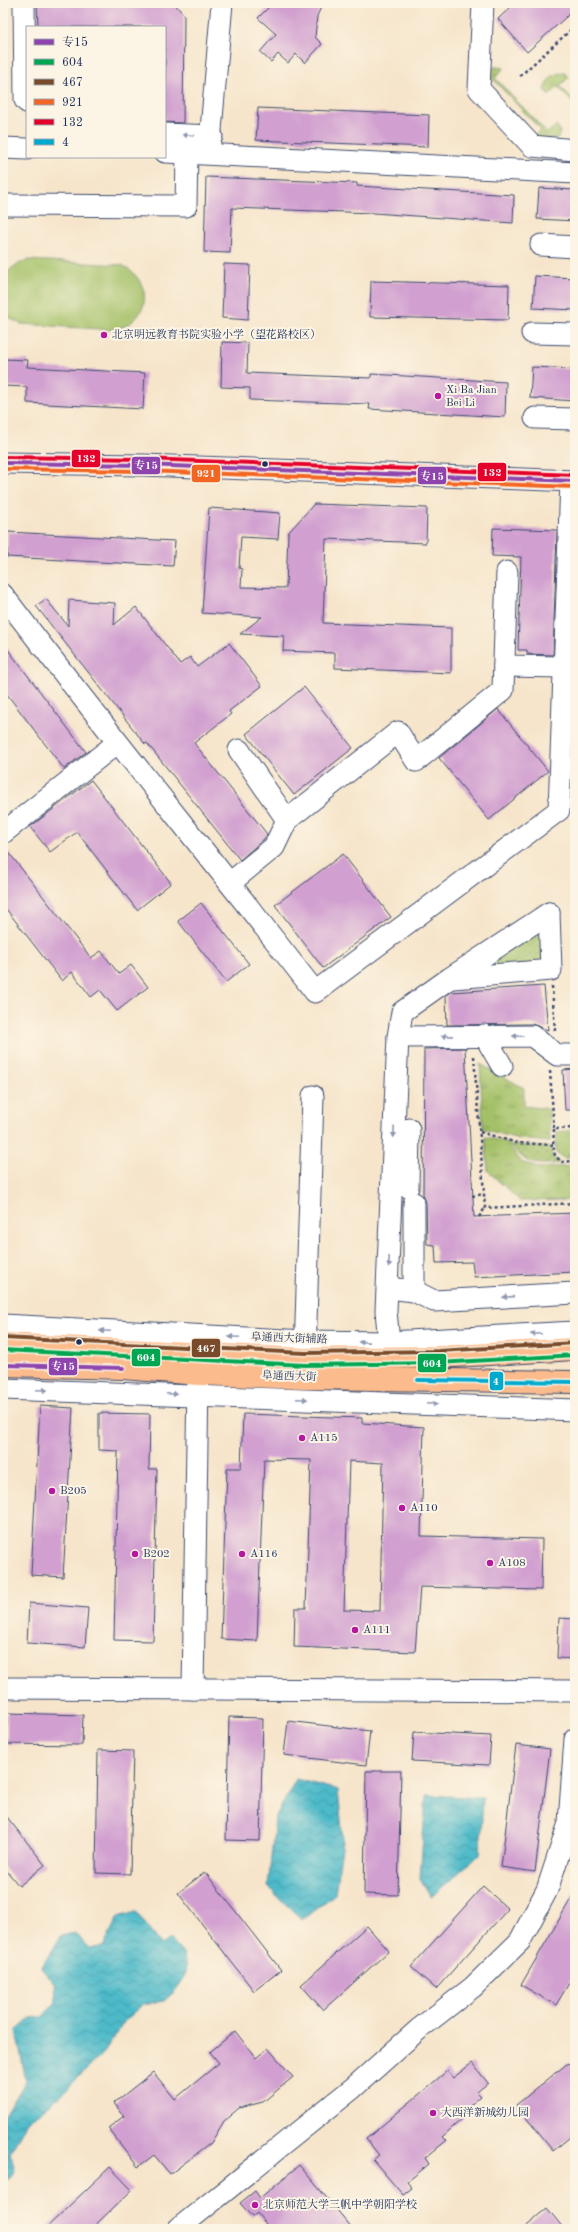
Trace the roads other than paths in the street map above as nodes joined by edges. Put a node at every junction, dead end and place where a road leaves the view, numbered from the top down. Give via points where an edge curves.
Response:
1 (24, 3) edge
2 (222, 3) edge
3 (483, 3) edge
4 (26, 101) edge
5 (166, 134) edge
6 (210, 144) junction
7 (3, 148) edge
8 (26, 149) edge
9 (575, 150) edge
10 (166, 152) edge
11 (188, 153) junction
12 (575, 173) edge
13 (3, 205) edge
14 (541, 246) dead end
15 (575, 247) edge
16 (532, 333) dead end
17 (575, 334) edge
18 (535, 418) dead end
19 (575, 419) edge
20 (3, 463) edge
21 (573, 481) edge
22 (507, 572) dead end
23 (4, 599) edge
24 (504, 666) junction
25 (564, 667) junction
26 (117, 743) junction
27 (239, 750) dead end
28 (287, 820) junction
29 (3, 833) edge
30 (230, 883) junction
31 (450, 978) junction
32 (478, 1035) junction
33 (404, 1037) junction
34 (560, 1053) edge
35 (502, 1066) dead end
36 (313, 1096) dead end
37 (388, 1288) junction
38 (414, 1291) junction
39 (575, 1293) edge
40 (3, 1326) edge
41 (575, 1332) edge
42 (389, 1342) junction
43 (3, 1344) edge
44 (575, 1349) edge
45 (305, 1359) junction
46 (3, 1365) edge
47 (575, 1382) edge
48 (198, 1385) junction
49 (3, 1388) edge
50 (575, 1410) edge
51 (3, 1688) edge
52 (193, 1689) junction
53 (575, 1691) edge
54 (575, 1739) edge
55 (178, 2229) edge

1 - 4 street
2 - 6 street
3 - 9 street via 479,89 532,146
6 -> 5 street
6 - 11 street
6 - 12 street
7 - 8 street
10 - 11 street
11 - 13 street via 186,206
14 - 15 street
16 - 17 street
18 - 19 street
20 - 21 street via 143,465
21 - 25 street
22 - 24 street
23 - 26 street
24 - 25 street
24 - 28 street via 503,690 416,761 398,732
25 - 30 street via 559,810 315,992
26 - 29 street
26 - 30 street
27 - 28 street
28 - 30 street via 274,847
31 - 31 street via 549,913 551,970
31 - 33 street via 402,1012
32 -> 33 street
34 -> 32 street via 532,1036
32 - 35 street
33 -> 37 street
33 - 38 street
36 - 45 street
37 - 38 street
37 - 42 street via 386,1311
39 -> 38 street via 434,1301
45 -> 40 street, 阜通西大街辅路
41 -> 42 street, 阜通西大街辅路
42 -> 45 street, 阜通西大街辅路
43 - 45 main road, 阜通西大街
44 - 45 main road, 阜通西大街 via 438,1357
45 - 47 main road, 阜通西大街
45 - 48 main road, 阜通西大街
46 - 48 main road, 阜通西大街 via 124,1368
49 -> 48 street
48 -> 50 street
48 - 52 street
51 - 52 street
52 - 53 street
54 - 55 street via 569,1823 547,1890 520,1941 472,1987 419,2029 354,2088

